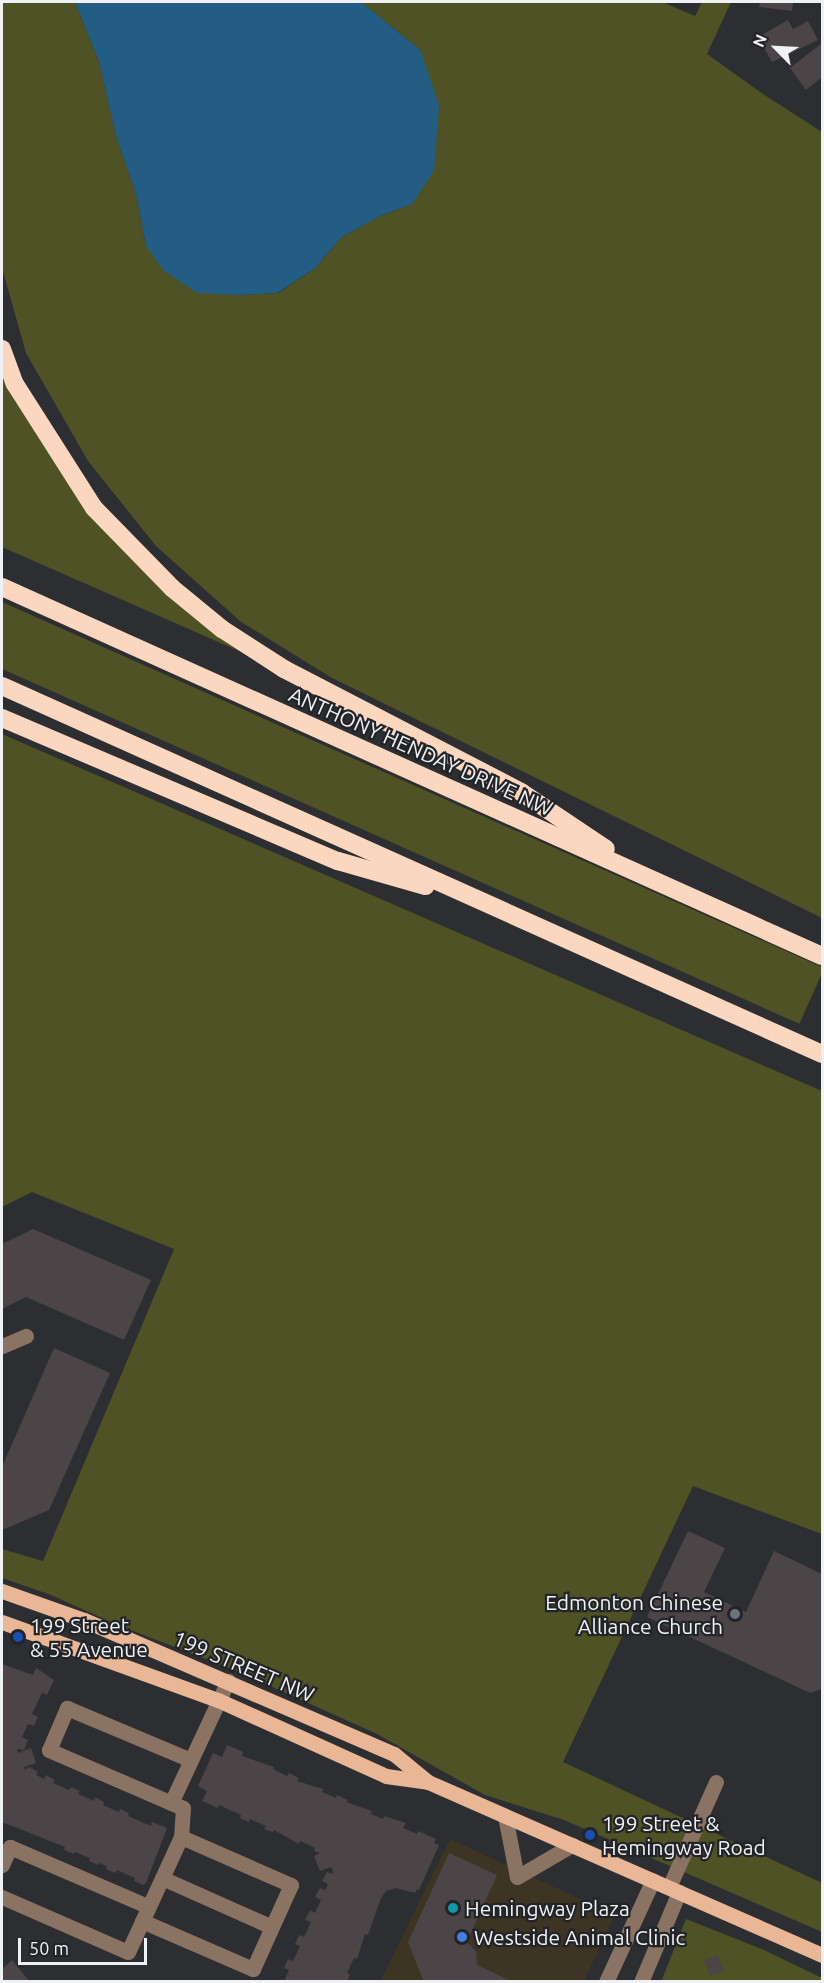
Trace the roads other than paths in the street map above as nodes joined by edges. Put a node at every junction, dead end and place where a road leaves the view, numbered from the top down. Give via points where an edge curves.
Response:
1 (2, 350) edge
2 (2, 587) edge
3 (2, 686) edge
4 (2, 718) edge
5 (650, 878) junction
6 (487, 904) junction
7 (822, 956) edge
8 (822, 1054) edge
9 (26, 1336) dead end
10 (2, 1346) edge
11 (2, 1591) edge
12 (2, 1622) edge
13 (228, 1681) junction
14 (218, 1700) junction
15 (191, 1760) junction
16 (428, 1782) junction
17 (716, 1782) dead end
18 (171, 1803) junction
19 (505, 1816) junction
20 (181, 1837) junction
21 (572, 1845) junction
22 (2, 1865) edge
23 (162, 1878) junction
24 (653, 1880) junction
25 (674, 1890) junction
26 (2, 1897) edge
27 (149, 1907) junction
28 (142, 1921) junction
29 (272, 1927) junction
30 (822, 1955) edge
31 (250, 1975) edge
32 (606, 1982) edge
33 (641, 1982) edge

1 - 5 highway via 15,384 94,508 172,588 222,629 284,669 521,792
2 - 5 highway, ANTHONY HENDAY DRIVE NW
3 - 6 highway
4 - 6 highway via 338,861
5 - 7 highway, ANTHONY HENDAY DRIVE NW
6 - 8 highway
9 - 10 street
11 - 13 main road, 199 STREET NW via 84,1620
12 - 14 main road, 199 STREET NW
13 - 14 street
13 - 16 main road, 199 STREET NW via 394,1754
14 - 15 street
14 - 16 main road, 199 STREET NW via 386,1776
15 - 18 street
15 - 18 street via 67,1708 50,1750
16 - 19 main road, 199 STREET NW
17 - 25 street
18 - 20 street via 183,1808
19 - 21 main road, 199 STREET NW
19 - 21 street via 518,1877
20 - 23 street
20 - 29 street via 291,1885
21 - 24 main road, 199 STREET NW
22 - 27 street via 10,1847
23 - 27 street
23 - 29 street
24 - 25 main road, 199 STREET NW
24 - 32 street
25 - 30 main road, 199 STREET NW
25 - 33 street
26 - 28 street via 128,1952
27 - 28 street
28 - 31 street
29 - 31 street

